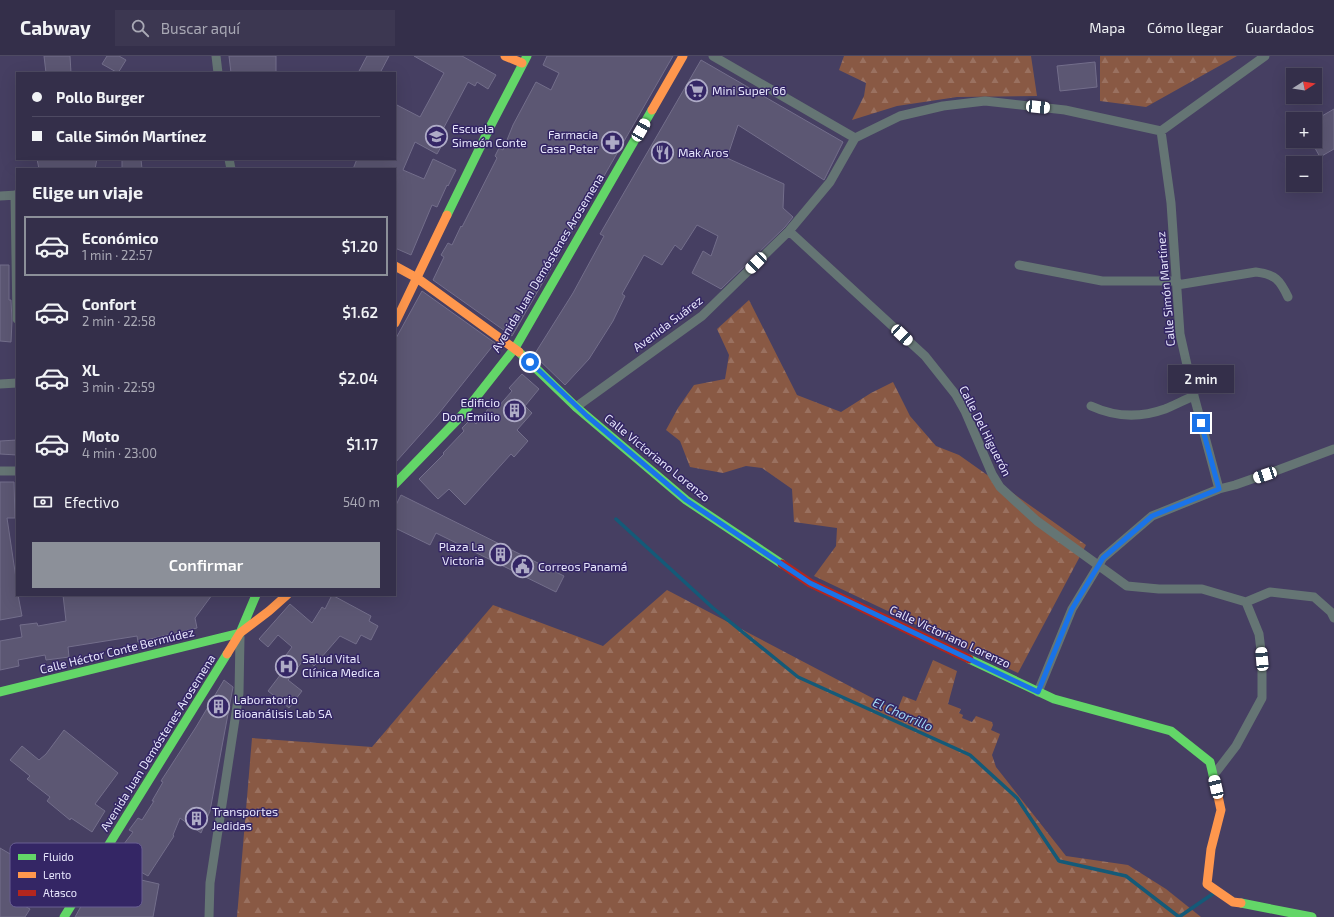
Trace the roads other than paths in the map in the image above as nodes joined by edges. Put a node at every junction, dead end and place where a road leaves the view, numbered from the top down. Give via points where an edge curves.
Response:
1 (216, 56) edge
2 (505, 56) edge
3 (683, 56) edge
4 (713, 56) edge
5 (1265, 56) edge
6 (525, 60) edge
7 (218, 72) edge
8 (1161, 130) junction
9 (854, 138) junction
10 (16, 195) edge
11 (0, 196) edge
12 (789, 231) junction
13 (1019, 264) dead end
14 (396, 267) edge
15 (417, 278) junction
16 (1177, 283) junction
17 (1288, 297) dead end
18 (396, 321) edge
19 (515, 348) junction
20 (16, 383) edge
21 (0, 384) edge
22 (1194, 396) junction
23 (1091, 406) dead end
24 (576, 407) junction
25 (1334, 449) edge
26 (0, 471) edge
27 (16, 471) edge
28 (396, 483) edge
29 (1219, 489) junction
30 (1098, 566) junction
31 (256, 596) edge
32 (286, 596) edge
33 (1246, 602) junction
34 (1334, 618) edge
35 (240, 633) junction
36 (0, 692) edge
37 (1038, 692) junction
38 (1213, 776) junction
39 (110, 843) edge
40 (70, 907) edge
41 (64, 917) edge
42 (209, 917) edge
43 (1312, 917) edge

1 - 7 street
2 - 6 main road
3 - 19 main road, Avenida Juan Demóstenes Arosemena
4 - 9 street
5 - 8 street
6 - 15 main road
8 - 9 street via 1065,110 985,101 943,106 900,116
8 - 16 street, Calle Simón Martínez via 1171,203
9 - 12 street, Avenida Suárez via 830,182
10 - 11 street
12 - 24 street, Avenida Suárez via 702,316
12 - 30 street, Calle Del Higuerón via 924,356 945,381 965,412 1000,487 1036,521
13 - 16 street via 1102,281
14 - 15 main road, Calle Victoriano Lorenzo
15 - 18 main road
15 - 19 main road, Calle Victoriano Lorenzo
16 - 17 street via 1262,272 1277,278
16 - 22 street, Calle Simón Martínez via 1180,334
19 - 24 main road, Calle Victoriano Lorenzo
19 - 28 main road, Avenida Juan Demóstenes Arosemena via 463,414
20 - 21 street
22 - 23 street via 1164,409 1138,414 1116,415
22 - 29 street, Calle Simón Martínez
24 - 37 main road, Calle Victoriano Lorenzo via 686,500 810,583
25 - 29 street
26 - 27 street
29 - 30 street via 1152,516 1103,558
30 - 33 street, Calle Del Higuerón via 1127,586 1202,590
30 - 37 street via 1072,609
31 - 35 main road
32 - 35 main road, Avenida Juan Demóstenes Arosemena
33 - 34 street via 1270,592 1314,597
33 - 38 street via 1259,634 1262,698 1236,746
35 - 36 main road, Calle Héctor Conte Bermúdez
35 - 39 main road, Avenida Juan Demóstenes Arosemena
35 - 42 street via 238,693 210,883
37 - 38 main road, Calle Victoriano Lorenzo via 1054,699 1171,731 1210,762
38 - 43 main road, Calle Victoriano Lorenzo via 1221,810 1211,848 1207,884 1233,902
40 - 41 main road, Avenida Juan Demóstenes Arosemena

